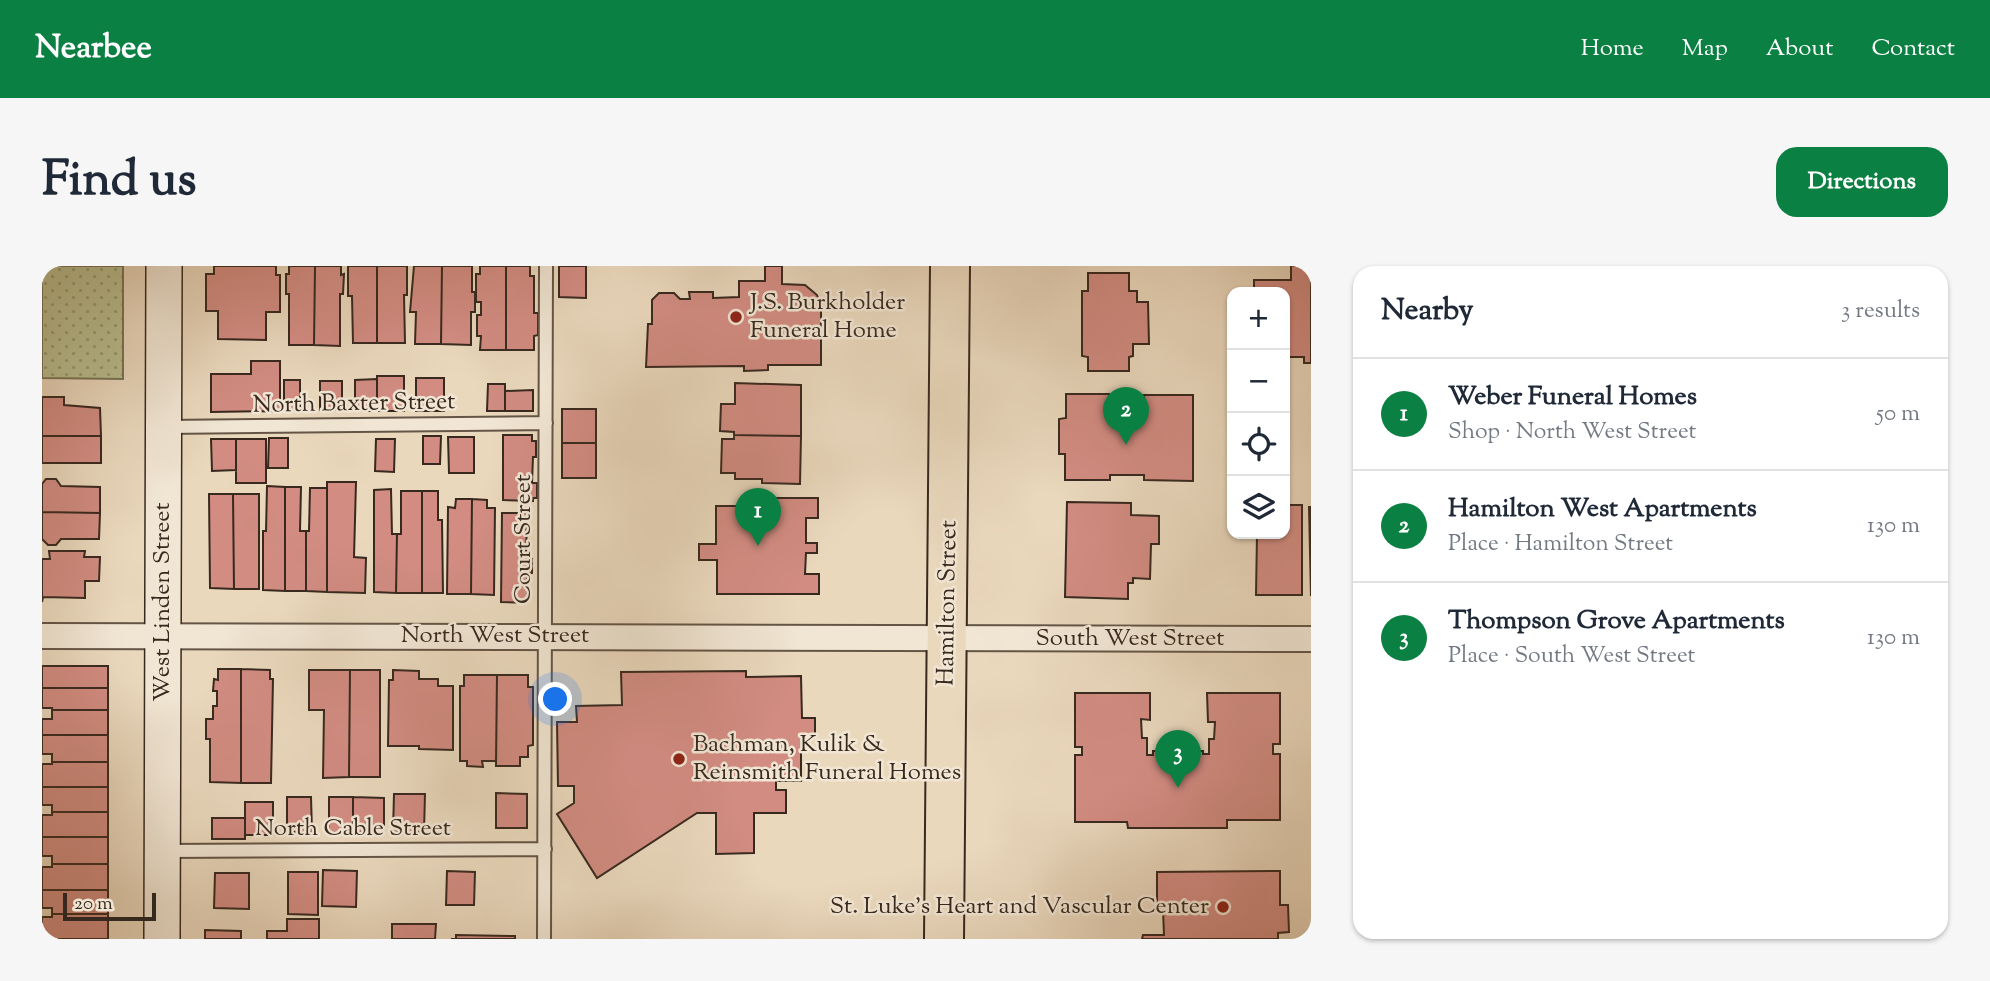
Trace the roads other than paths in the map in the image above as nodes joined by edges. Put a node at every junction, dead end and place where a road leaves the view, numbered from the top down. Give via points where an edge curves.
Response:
1 (164, 266) edge
2 (546, 266) edge
3 (950, 266) edge
4 (546, 423) junction
5 (163, 427) junction
6 (163, 635) junction
7 (42, 636) edge
8 (545, 636) junction
9 (948, 638) junction
10 (1311, 639) edge
11 (545, 849) junction
12 (163, 851) junction
13 (162, 939) edge
14 (544, 939) edge
15 (944, 939) edge

1 - 5 street, West Linden Street
2 - 4 lane, Court Street
3 - 9 main road, Hamilton Street
4 - 5 lane, North Baxter Street
4 - 8 lane, Court Street
5 - 6 street, West Linden Street
6 - 7 street, North West Street
6 - 8 street, North West Street
6 - 12 street, West Linden Street
8 - 9 street, North West Street
8 - 11 lane, Court Street
9 - 10 street, South West Street
9 - 15 main road, Hamilton Street
11 - 12 lane, North Cable Street
11 - 14 lane, Court Street
12 - 13 street, West Linden Street

